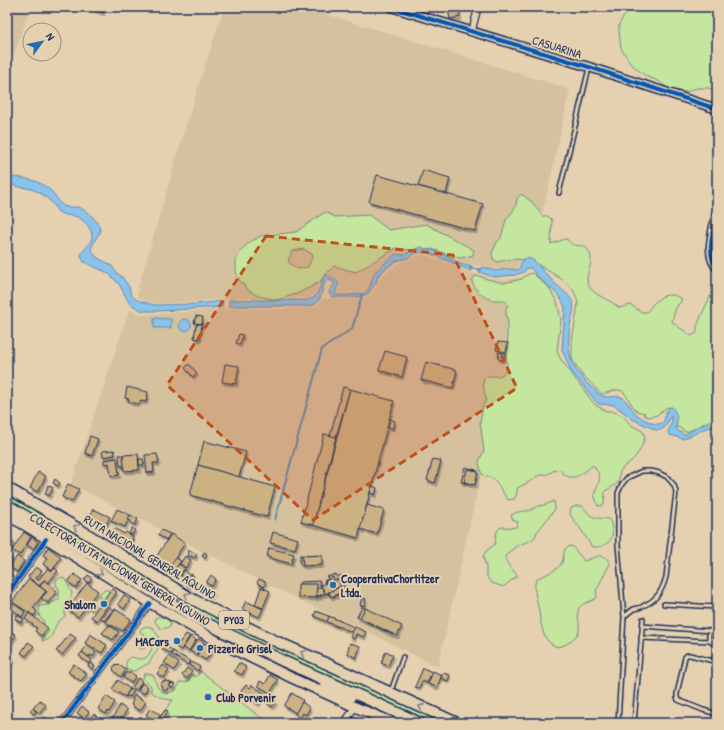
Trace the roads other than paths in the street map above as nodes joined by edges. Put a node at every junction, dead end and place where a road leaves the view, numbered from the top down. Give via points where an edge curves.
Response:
1 (391, 7) edge
2 (478, 7) edge
3 (472, 31) junction
4 (589, 67) junction
5 (717, 109) edge
6 (559, 192) dead end
7 (717, 213) edge
8 (717, 267) edge
9 (7, 486) edge
10 (7, 505) edge
11 (7, 516) edge
12 (46, 539) junction
13 (7, 595) edge
14 (150, 603) junction
15 (664, 604) dead end
16 (717, 607) edge
17 (624, 616) junction
18 (643, 620) dead end
19 (642, 626) junction
20 (717, 629) edge
21 (710, 631) junction
22 (641, 638) junction
23 (710, 641) junction
24 (717, 646) edge
25 (403, 657) dead end
26 (283, 661) junction
27 (715, 662) edge
28 (390, 693) junction
29 (355, 707) junction
30 (717, 714) edge
31 (62, 723) edge
32 (344, 723) edge
33 (394, 723) edge
34 (420, 723) edge
35 (457, 723) edge
36 (618, 723) edge
37 (634, 723) edge

1 - 3 street, CASUARINA
2 - 3 street
3 - 4 street, CASUARINA
4 - 5 street, CASUARINA
4 - 6 lane
7 - 8 street via 711,242
28 -> 9 highway, RUTA NACIONAL GENERAL AQUINO / PY03 via 273,640 192,598
10 - 26 highway, PY03 via 196,618
11 - 12 main road, COLECTORA RUTA NACIONAL GENERAL AQUINO / PY03
12 - 13 street
12 -> 14 main road, COLECTORA RUTA NACIONAL GENERAL AQUINO / PY03
14 - 29 main road, COLECTORA RUTA NACIONAL GENERAL AQUINO / PY03 via 215,640
14 - 31 street
15 - 16 lane
17 - 17 lane via 618,545 618,492 627,478 642,471 651,471 667,477 676,492 666,577 662,590 652,601
17 - 36 lane
18 - 19 lane
19 - 21 lane
19 - 22 lane
20 - 21 lane
21 - 23 lane
22 -> 23 lane
22 - 37 lane
23 - 24 lane
24 - 27 lane
25 - 28 lane
26 - 33 main road
26 - 34 highway, PY03
27 - 30 lane via 687,655 677,698
35 -> 28 highway, RUTA NACIONAL GENERAL AQUINO / PY03
29 - 32 street
29 - 33 main road, COLECTORA RUTA NACIONAL GENERAL AQUINO / PY03

